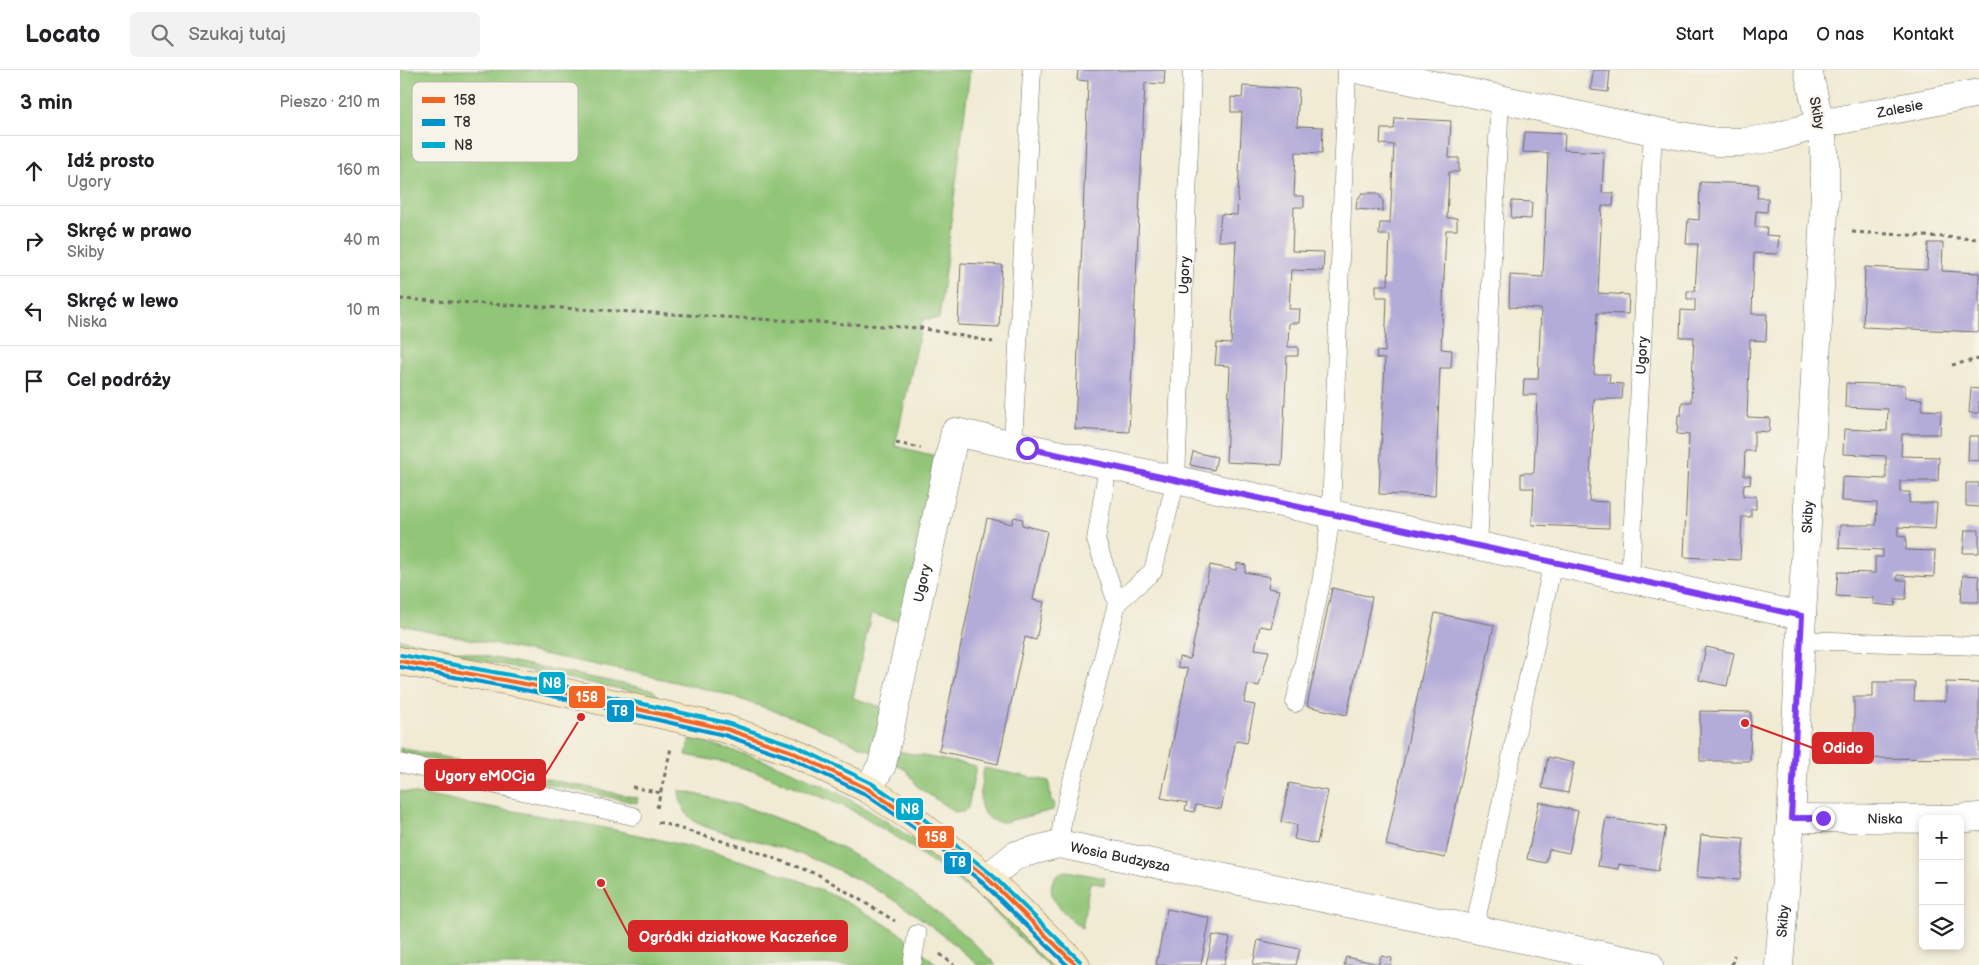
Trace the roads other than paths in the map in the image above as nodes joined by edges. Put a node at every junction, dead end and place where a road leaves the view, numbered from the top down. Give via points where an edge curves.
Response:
1 (1032, 70) edge
2 (1192, 70) edge
3 (1347, 70) edge
4 (1361, 70) edge
5 (1808, 70) edge
6 (1979, 93) edge
7 (1500, 99) junction
8 (1820, 124) junction
9 (1653, 131) junction
10 (1013, 444) junction
11 (1108, 465) junction
12 (1176, 480) junction
13 (1331, 514) junction
14 (1478, 546) junction
15 (1553, 562) junction
16 (1630, 579) junction
17 (1117, 603) junction
18 (1802, 628) junction
19 (1979, 646) edge
20 (400, 660) edge
21 (1295, 703) dead end
22 (400, 763) edge
23 (868, 789) junction
24 (633, 816) dead end
25 (1979, 817) edge
26 (1791, 818) junction
27 (1059, 844) junction
28 (987, 878) junction
29 (1474, 930) junction
30 (917, 934) road end
31 (912, 965) edge
32 (1076, 965) edge
33 (1649, 965) edge
34 (1779, 965) edge

1 - 10 lane
2 - 12 lane, Ugory
3 - 13 lane
4 - 7 street
5 - 8 street, Skiby
6 - 8 street, Zalesie
7 - 9 street
7 - 14 lane
8 - 9 street via 1772,138 1743,142 1716,142
8 - 18 street, Skiby via 1825,159 1823,231
9 - 16 lane, Ugory
10 - 11 street, Ugory
10 - 23 street, Ugory via 955,432 882,765
11 - 12 street, Ugory
11 - 17 lane via 1096,540
12 - 13 street, Ugory
12 - 17 lane via 1153,571
13 - 14 street, Ugory
13 - 21 lane via 1321,583
14 - 15 street, Ugory
15 - 16 street, Ugory
15 - 29 lane
16 - 18 street, Ugory
17 - 27 lane
18 - 19 lane
18 - 26 street, Skiby
20 - 23 street via 536,686 726,729 790,751
22 - 24 lane
23 - 28 street via 916,821
25 - 26 street, Niska
26 - 34 street, Skiby
27 - 28 street, Wosia Budzysza via 1016,855
27 - 29 street, Wosia Budzysza
28 - 32 street
29 - 33 street, Wosia Budzysza
30 - 31 lane

